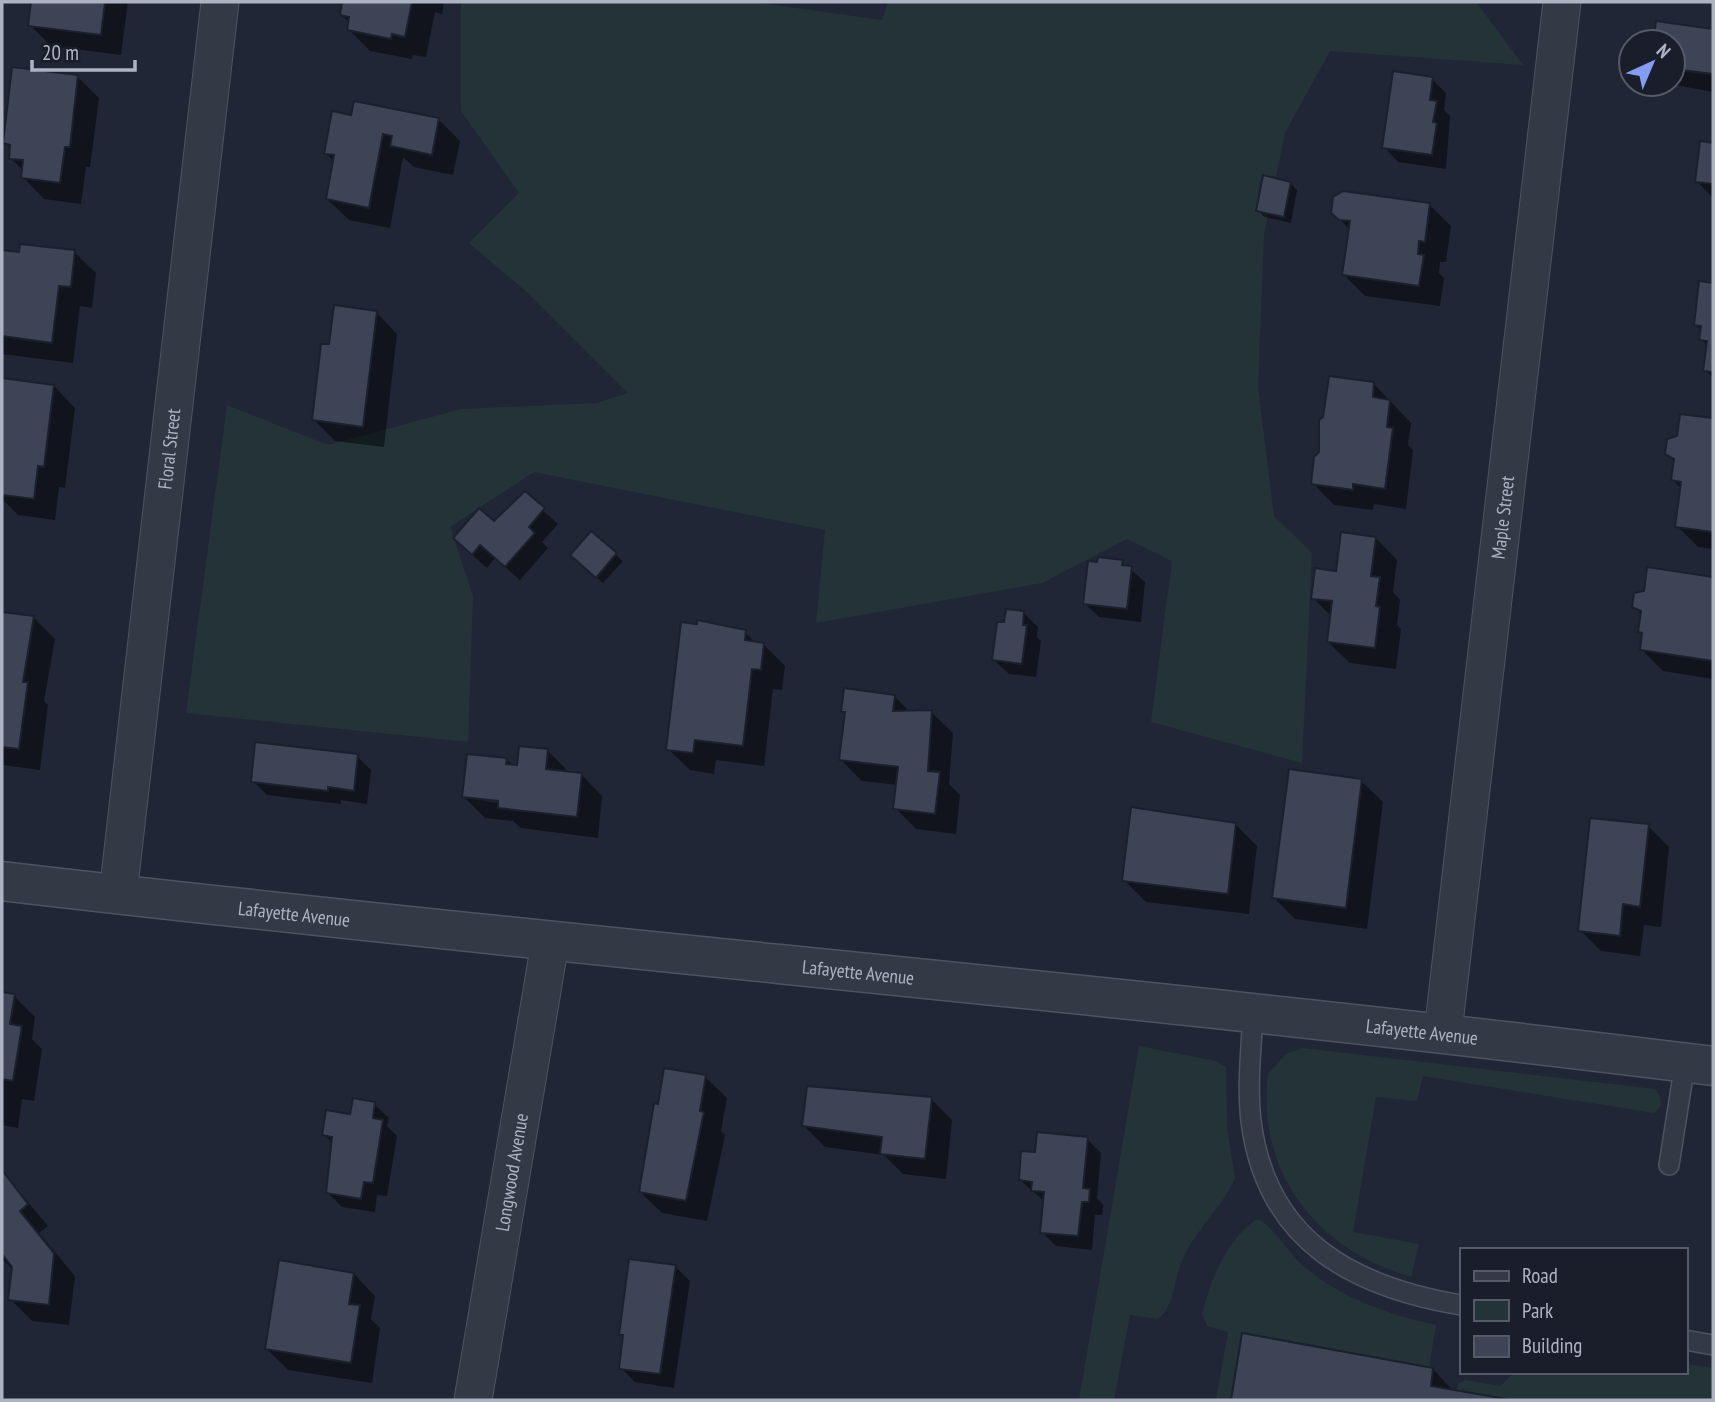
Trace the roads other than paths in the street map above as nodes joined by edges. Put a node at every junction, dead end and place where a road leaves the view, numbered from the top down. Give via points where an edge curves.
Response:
1 (220, 2) edge
2 (1562, 2) edge
3 (2, 881) edge
4 (118, 894) junction
5 (550, 943) junction
6 (1252, 1015) junction
7 (1443, 1032) junction
8 (1699, 1064) edge
9 (1669, 1165) dead end
10 (1460, 1304) edge
11 (1687, 1340) edge
12 (1713, 1345) edge
13 (473, 1400) edge

1 - 4 street, Floral Street
2 - 7 street, Maple Street
3 - 4 street, Lafayette Avenue
4 - 5 street, Lafayette Avenue
5 - 6 street, Lafayette Avenue
5 - 13 street, Longwood Avenue
6 - 7 street, Lafayette Avenue
6 - 10 lane via 1251,1121 1273,1194 1322,1254 1351,1273 1418,1298
7 - 8 street, Lafayette Avenue
8 - 9 lane
11 - 12 lane

